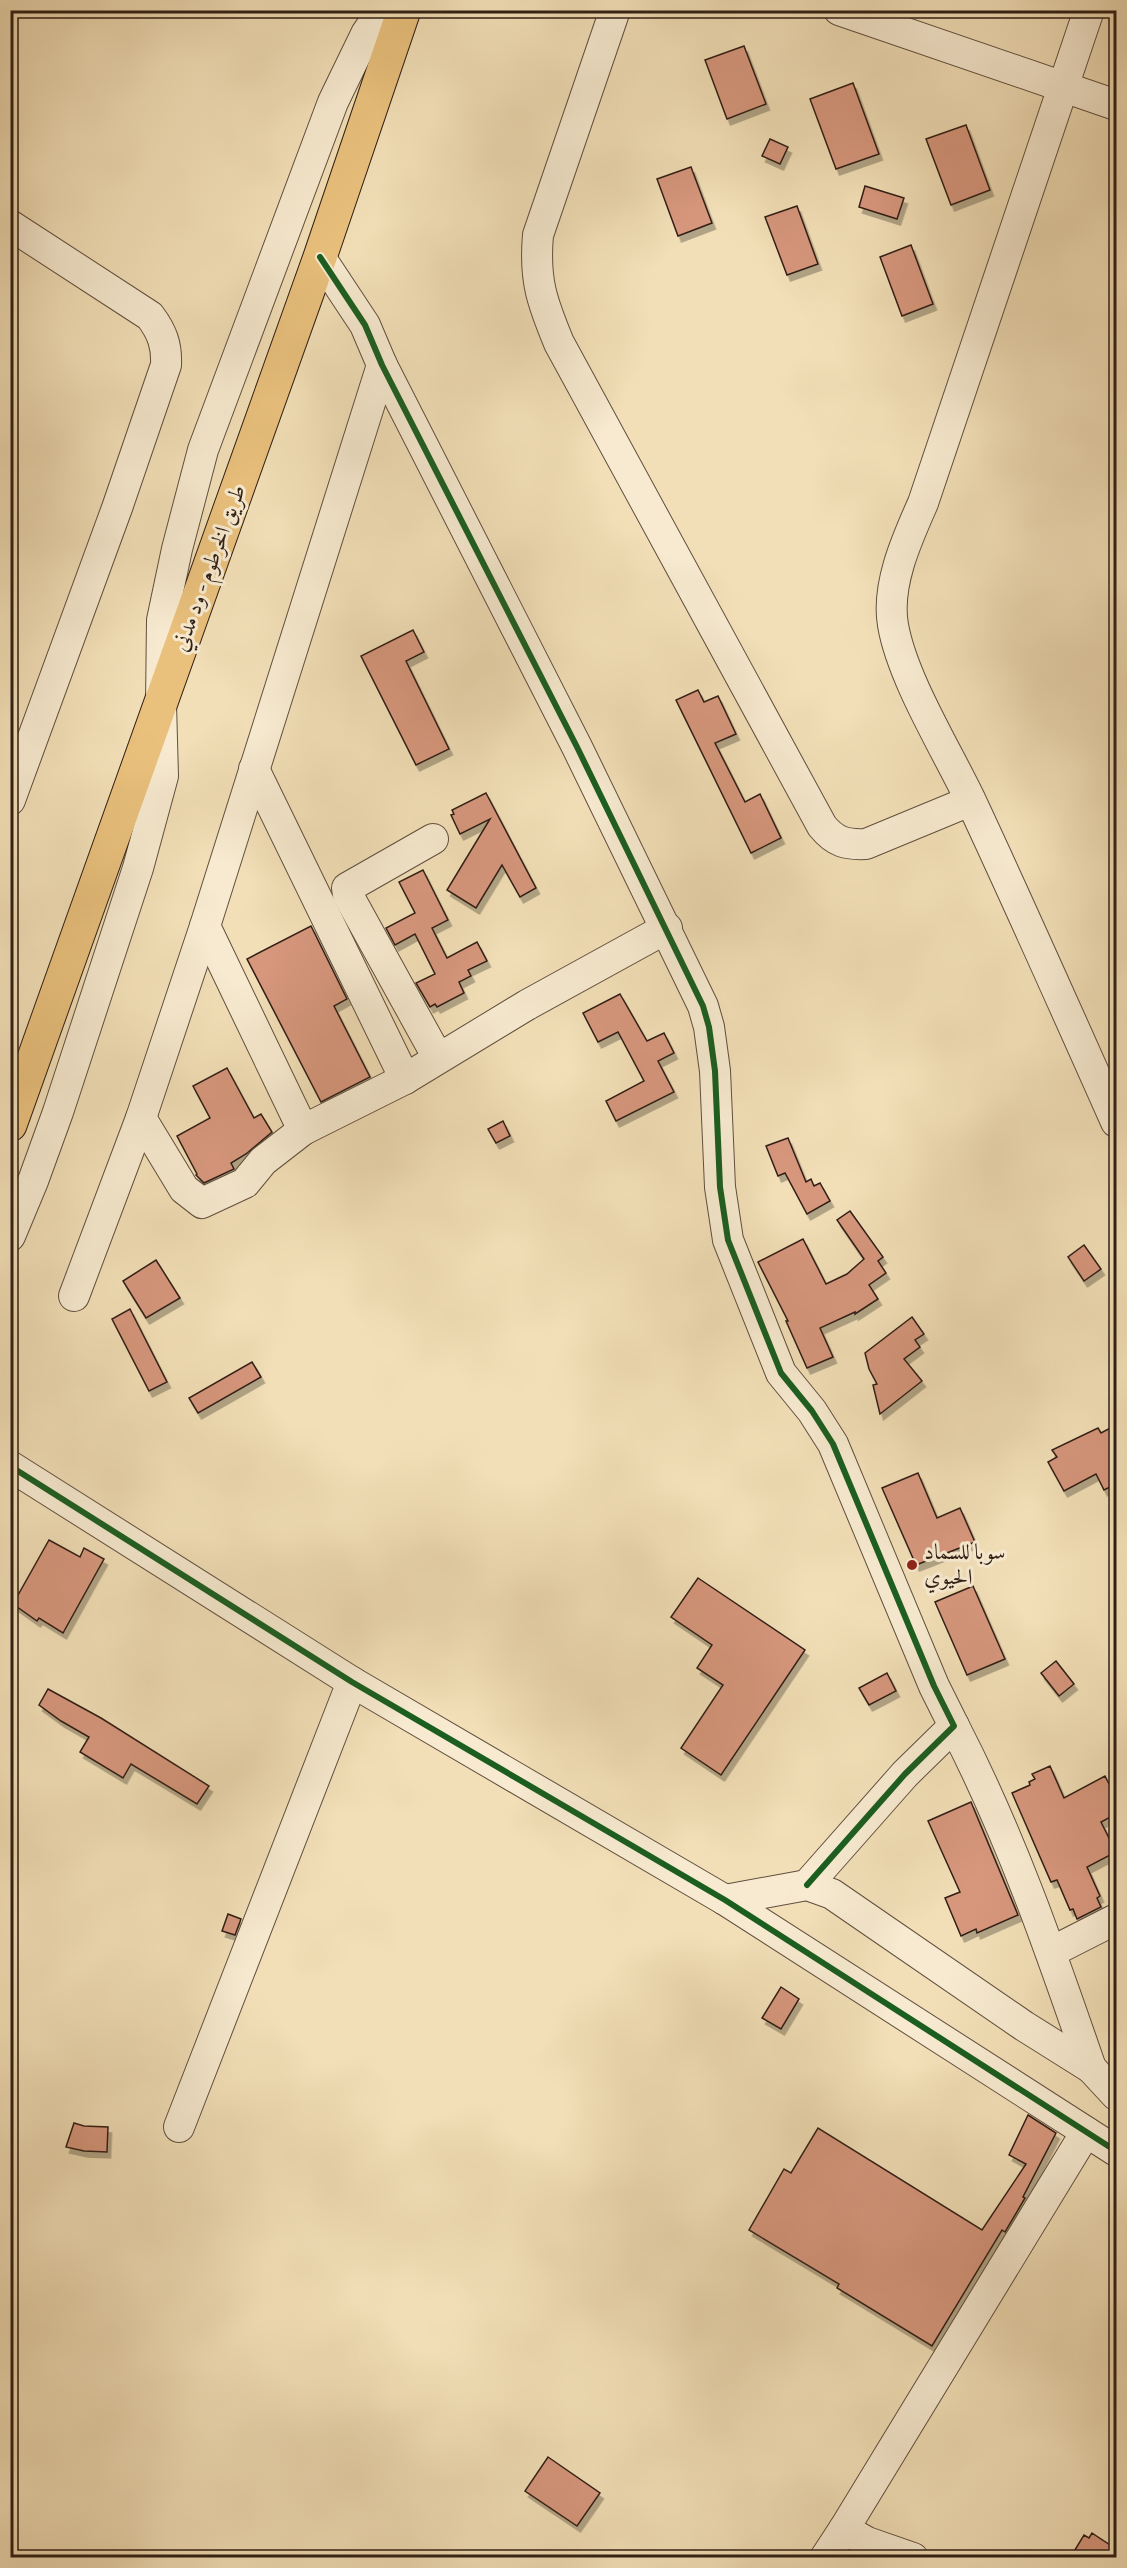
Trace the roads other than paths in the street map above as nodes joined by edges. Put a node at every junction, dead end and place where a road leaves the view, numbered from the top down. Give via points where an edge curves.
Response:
1 (382, 10) edge
2 (404, 10) edge
3 (615, 10) edge
4 (839, 10) edge
5 (1089, 10) edge
6 (1063, 88) junction
7 (1116, 105) edge
8 (10, 225) edge
9 (320, 257) junction
10 (382, 365) junction
11 (161, 704) junction
12 (254, 769) junction
13 (10, 800) edge
14 (970, 801) junction
15 (433, 839) dead end
16 (205, 926) junction
17 (667, 928) junction
18 (438, 1058) junction
19 (405, 1079) junction
20 (141, 1118) junction
21 (1116, 1122) edge
22 (10, 1125) edge
23 (303, 1130) junction
24 (10, 1236) edge
25 (74, 1296) dead end
26 (10, 1466) edge
27 (352, 1682) junction
28 (954, 1726) junction
29 (807, 1886) junction
30 (725, 1900) junction
31 (1116, 1919) edge
32 (1051, 1952) junction
33 (1091, 2068) junction
34 (1116, 2095) edge
35 (179, 2127) dead end
36 (1086, 2132) junction
37 (1116, 2151) edge
38 (844, 2529) junction
39 (825, 2558) edge
40 (914, 2558) edge

1 - 11 street via 333,102 203,450 162,620
2 - 9 highway, طريق الخرطوم - ود مدني
3 - 14 street via 538,235 536,264 541,296 559,343 822,826 833,839 850,845 866,844
4 - 6 street
5 - 6 street
6 - 7 street
6 - 14 street via 923,503 908,537 892,599 899,647
8 - 13 street via 150,316 162,332 167,350 166,365 117,508
9 - 10 street via 365,325
9 - 11 highway, طريق الخرطوم - ود مدني
10 - 12 street
10 - 17 street
11 - 22 highway, طريق الخرطوم - ود مدني
11 - 24 street via 163,776 138,868 54,1122
12 - 16 street
12 - 19 street
14 - 21 street
15 - 18 street via 347,888
16 - 20 street
16 - 23 street
17 - 18 street
17 - 28 street via 699,995 709,1027 720,1187 734,1257 781,1373 833,1444
18 - 19 street
19 - 23 street
20 - 23 street via 184,1189 202,1203 245,1183 263,1161
20 - 25 street
26 - 27 street
27 - 30 street
27 - 35 street
28 - 29 street
28 - 32 street via 1012,1850
29 - 30 street
29 - 33 street via 832,1894
30 - 36 street
31 - 32 street
32 - 33 street
33 - 34 street
36 - 37 street
36 - 38 street
38 - 39 street
38 - 40 street via 867,2542

